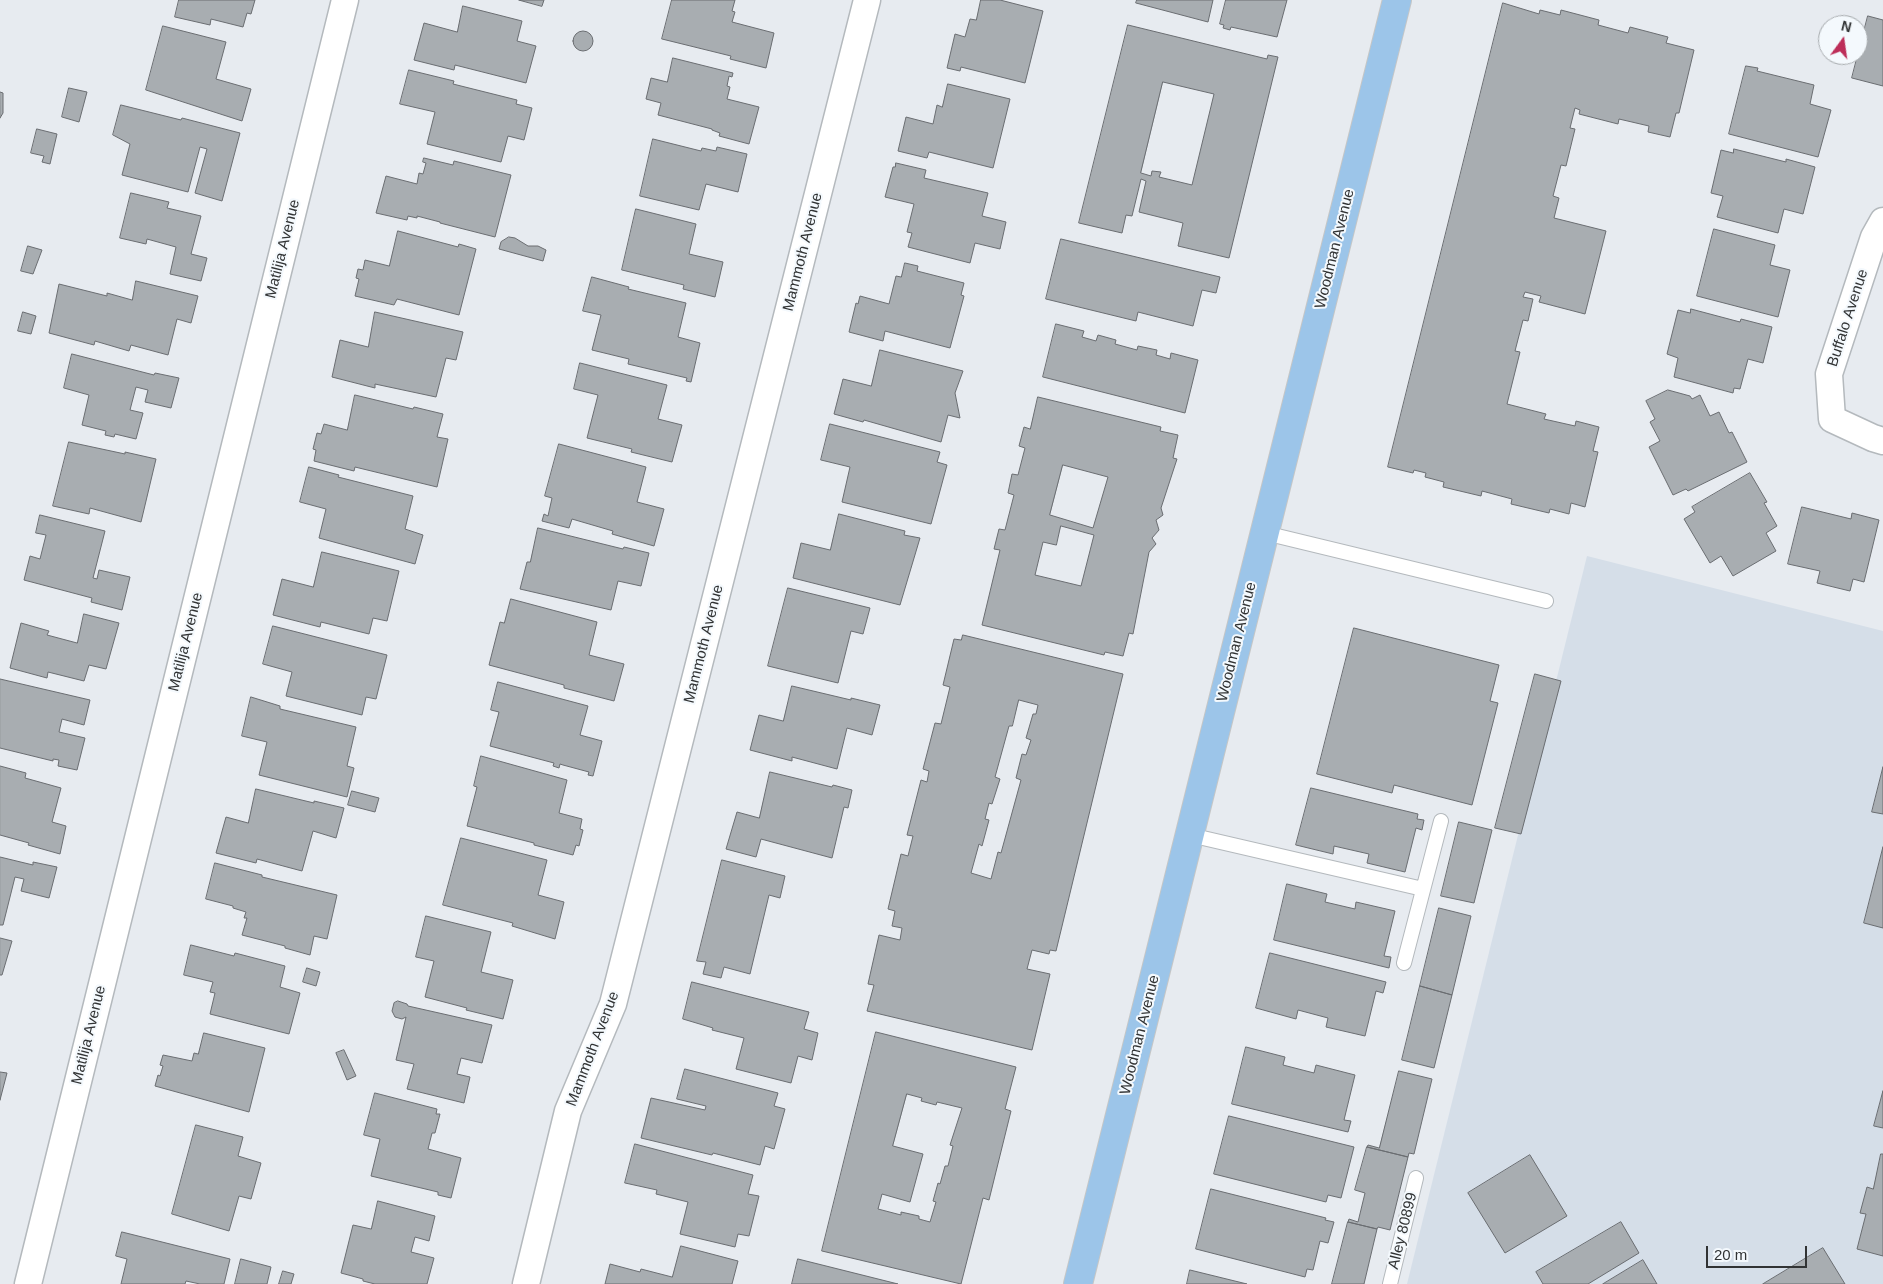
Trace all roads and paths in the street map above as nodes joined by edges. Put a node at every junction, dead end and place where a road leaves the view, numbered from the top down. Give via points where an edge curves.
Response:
1 (345, 0) edge
2 (867, 0) edge
3 (1397, 0) edge
4 (1883, 221) edge
5 (1883, 441) edge
6 (1264, 533) junction
7 (1546, 601) dead end
8 (1441, 821) dead end
9 (1190, 835) junction
10 (1423, 889) junction
11 (1404, 964) dead end
12 (1416, 1178) dead end
13 (28, 1284) edge
14 (526, 1284) edge
15 (1078, 1284) edge
16 (1390, 1284) edge

1 - 13 street, Matilija Avenue
2 - 14 street, Mammoth Avenue via 612,1004 568,1111
3 - 6 main road, Woodman Avenue
4 - 5 street, Buffalo Avenue via 1874,237 1830,374 1832,419
6 - 7 lane
6 - 9 main road, Woodman Avenue
8 - 10 lane
9 - 10 lane
9 - 15 main road, Woodman Avenue
10 - 11 lane
12 - 16 lane, Alley 80899

